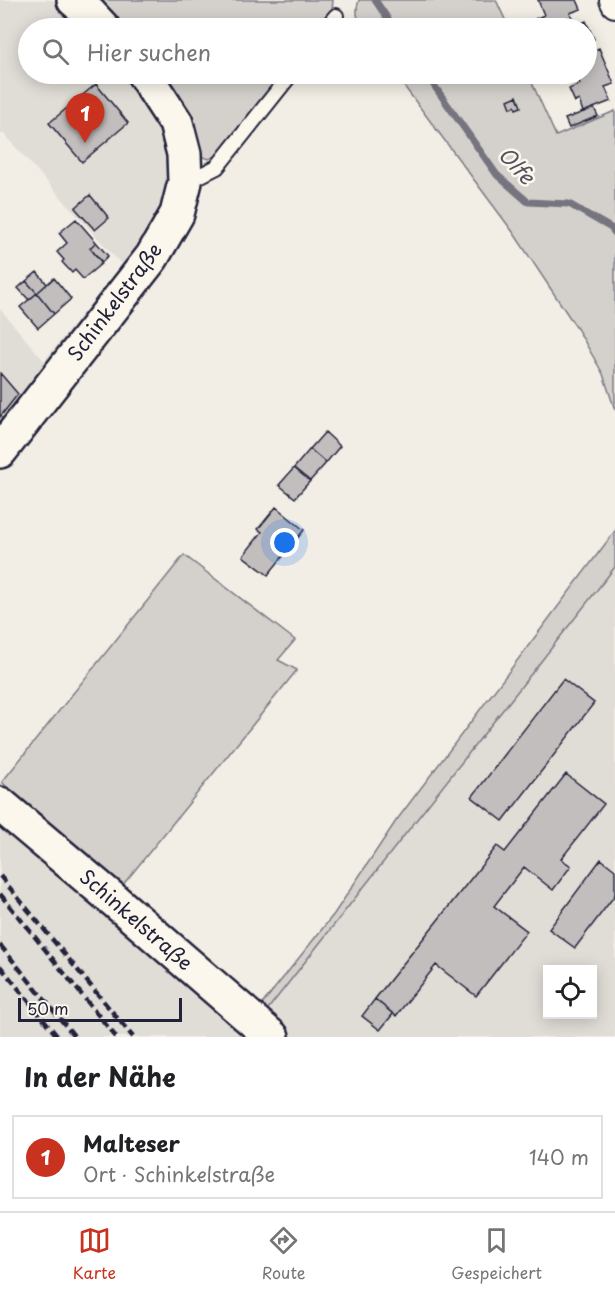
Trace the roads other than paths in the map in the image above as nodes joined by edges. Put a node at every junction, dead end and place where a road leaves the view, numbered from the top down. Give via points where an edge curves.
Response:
1 (74, 0) edge
2 (613, 0) edge
3 (615, 4) edge
4 (94, 18) edge
5 (151, 84) edge
6 (283, 84) edge
7 (185, 183) junction
8 (0, 451) edge
9 (0, 804) edge
10 (272, 1037) edge

1 - 4 street
2 - 3 street
5 - 7 street, Schinkelstraße via 176,123 184,154
6 - 7 lane via 217,167
7 - 8 street, Schinkelstraße via 177,214 152,257
9 - 10 street, Schinkelstraße

